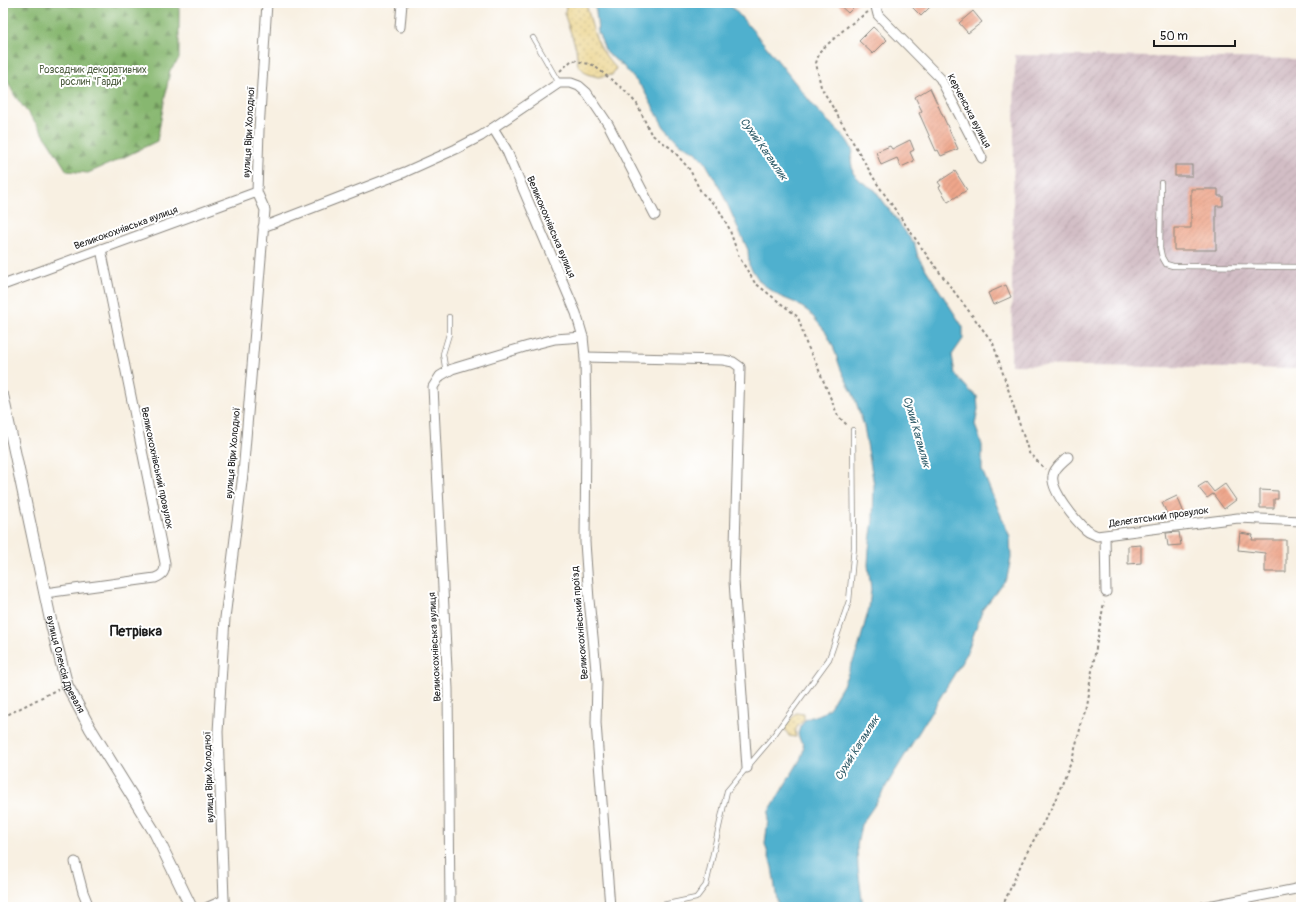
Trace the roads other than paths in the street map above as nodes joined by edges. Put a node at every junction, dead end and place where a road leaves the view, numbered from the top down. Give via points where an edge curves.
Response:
1 (267, 3) edge
2 (402, 3) edge
3 (877, 5) edge
4 (400, 27) dead end
5 (533, 38) dead end
6 (557, 79) junction
7 (493, 128) junction
8 (982, 158) dead end
9 (1161, 183) dead end
10 (257, 192) junction
11 (656, 215) dead end
12 (263, 227) junction
13 (101, 249) junction
14 (1301, 267) edge
15 (3, 285) edge
16 (449, 317) dead end
17 (583, 337) junction
18 (585, 357) junction
19 (446, 373) junction
20 (3, 397) edge
21 (853, 430) road end
22 (1068, 457) dead end
23 (1301, 520) edge
24 (1105, 536) junction
25 (1106, 592) road end
26 (45, 593) junction
27 (747, 768) junction
28 (75, 862) dead end
29 (1301, 888) edge
30 (223, 903) edge
31 (89, 907) edge
32 (191, 907) edge
33 (208, 907) edge
34 (450, 907) edge
35 (610, 907) edge
36 (653, 907) edge
37 (1203, 907) edge

1 - 10 street, вулиця Віри Холодної
2 - 4 street
3 - 8 street, Керченська вулиця via 878,15 940,78
5 - 6 lane
6 - 7 street
6 - 11 street via 579,86 587,93 608,124
7 - 12 street via 432,161
7 - 17 street, Великокохнівська вулиця via 506,148 576,314
9 - 14 lane via 1160,248 1166,264
10 - 12 street, вулиця Віри Холодної via 265,210
10 - 13 street, Великокохнівська вулиця
12 - 30 street, вулиця Віри Холодної via 243,474 225,618 218,732
13 - 15 street, Великокохнівська вулиця
13 - 26 street, Великокохнівський провулок via 165,570 162,575 155,578
16 - 19 lane via 449,334 444,354
17 - 18 street, Великокохнівський проїзд
17 - 19 street via 555,339 528,346
18 - 27 street via 723,360 740,367 734,581
18 - 35 street, Великокохнівський проїзд via 585,542
19 - 34 street, Великокохнівська вулиця via 440,376 433,387 448,689
20 - 26 street, вулиця Олексія Древаля
21 - 27 lane via 854,547 850,601 829,659
22 - 24 street, Делегатський провулок via 1052,476 1054,485 1064,504 1087,531 1097,536
23 - 24 street, Делегатський провулок via 1238,518
24 - 25 street
26 - 32 street, вулиця Олексія Древаля via 66,685 155,833
27 - 36 lane via 728,792 706,886 696,898
28 - 31 street
29 - 37 street
30 - 33 street

